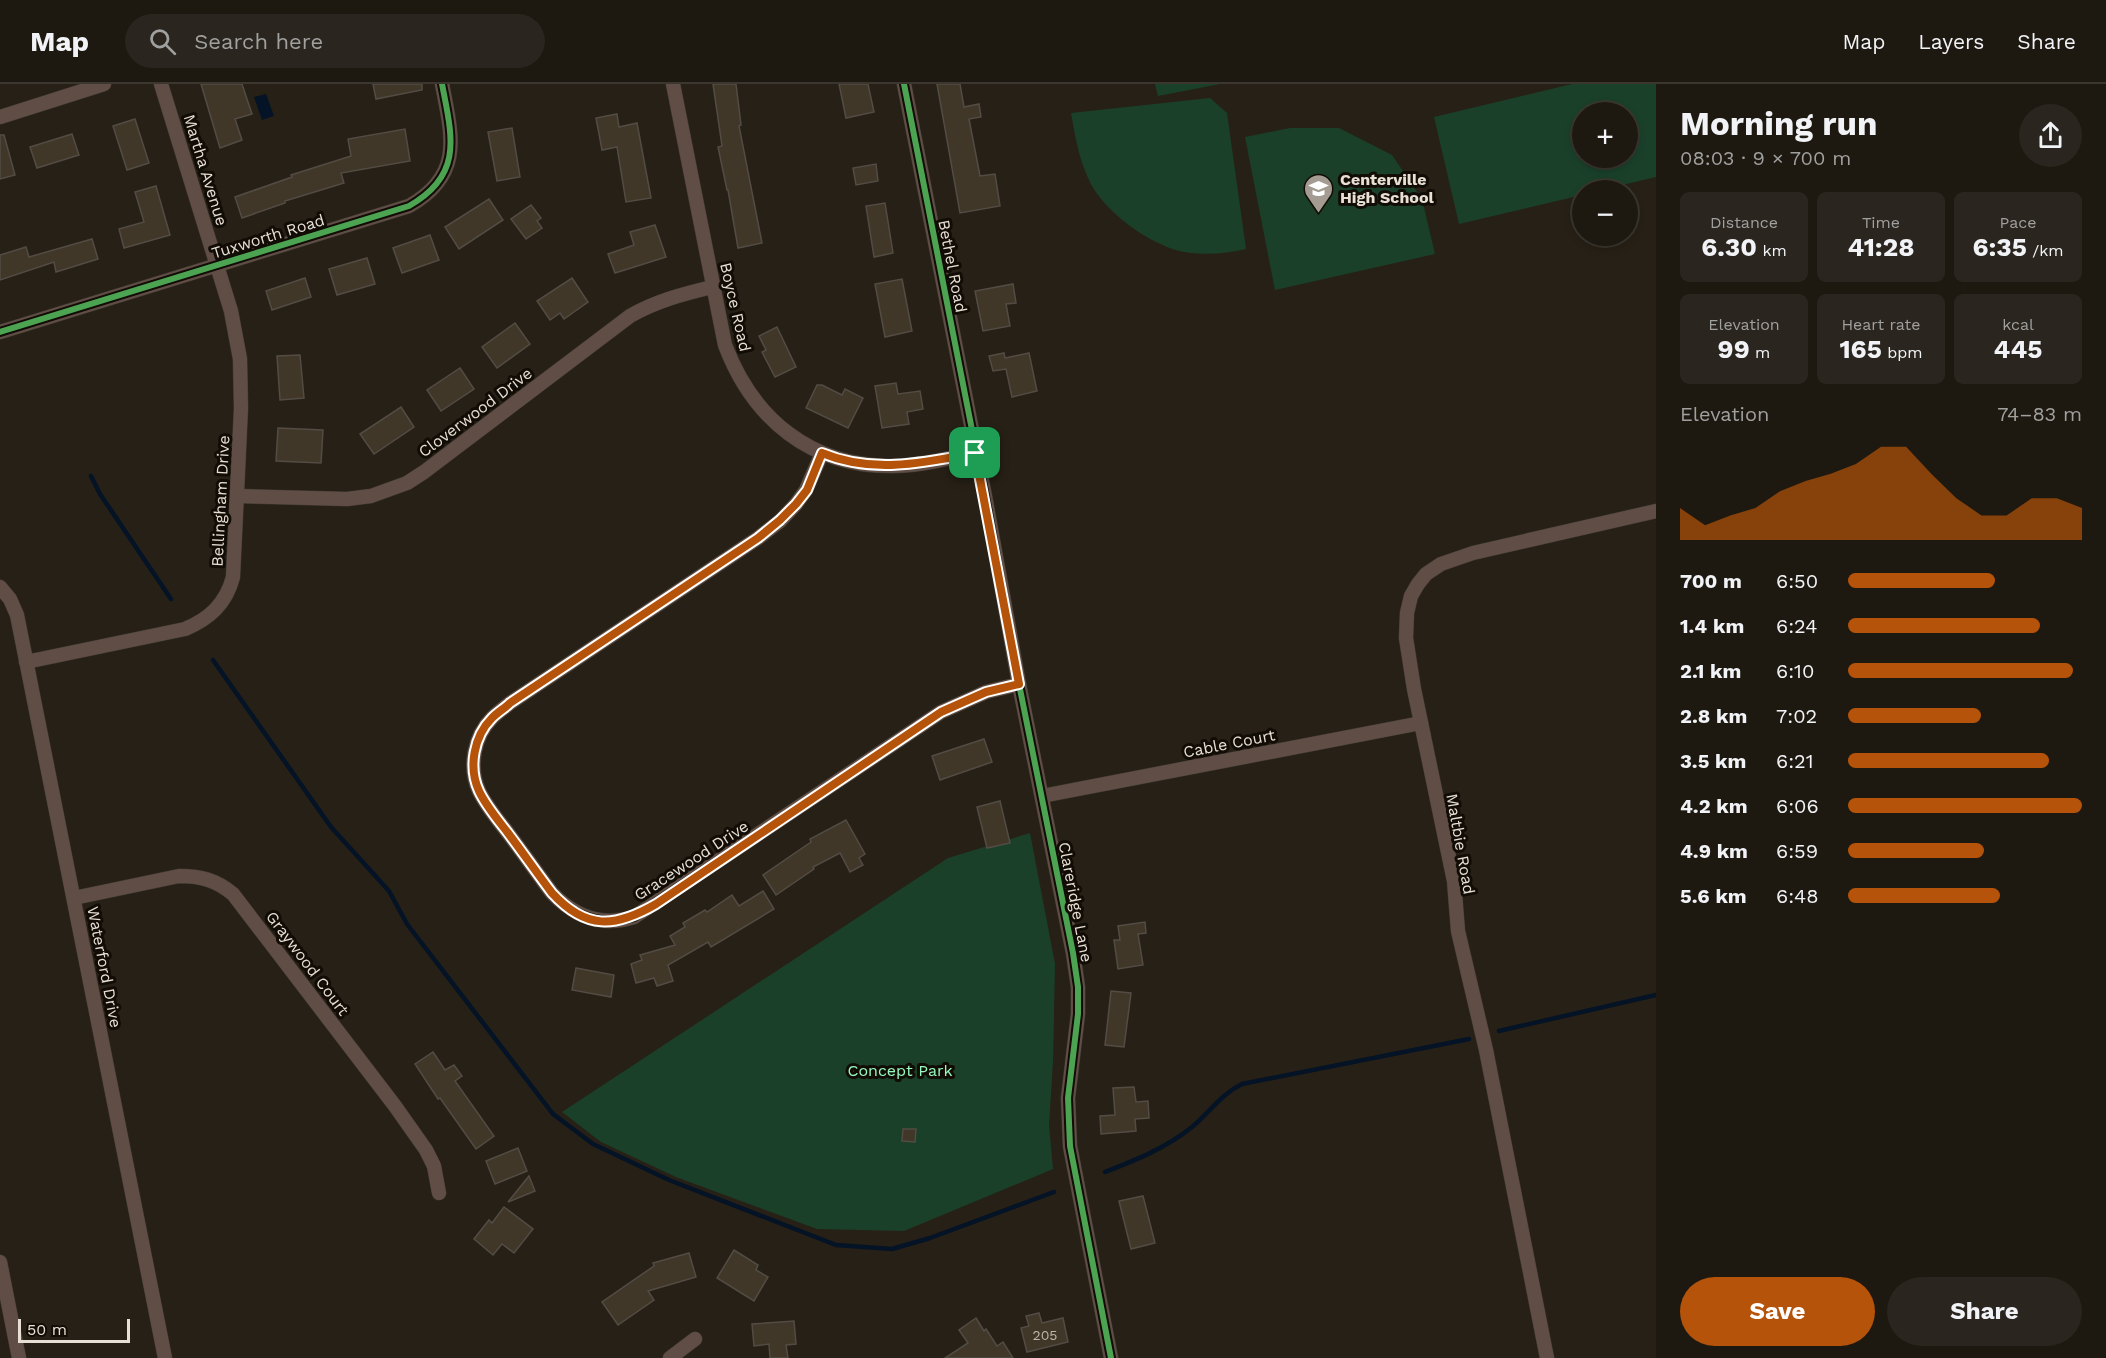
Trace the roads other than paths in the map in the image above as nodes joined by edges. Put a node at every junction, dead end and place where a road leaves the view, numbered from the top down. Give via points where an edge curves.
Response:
1 (104, 84) edge
2 (161, 84) edge
3 (442, 84) edge
4 (673, 84) edge
5 (904, 84) edge
6 (0, 117) edge
7 (217, 266) junction
8 (712, 287) junction
9 (0, 332) edge
10 (822, 453) junction
11 (975, 453) junction
12 (237, 496) junction
13 (1656, 511) edge
14 (0, 587) edge
15 (26, 662) junction
16 (1019, 684) junction
17 (1421, 723) junction
18 (1042, 796) junction
19 (74, 898) junction
20 (439, 1193) dead end
21 (0, 1262) edge
22 (695, 1339) dead end
23 (20, 1358) edge
24 (165, 1358) edge
25 (670, 1358) edge
26 (1111, 1358) edge
27 (1547, 1358) edge

1 - 6 street
2 - 7 street, Martha Avenue
3 - 7 street, Tuxworth Road via 452,147 446,171 428,194 409,206
4 - 8 street, Boyce Road
5 - 11 street, Bethel Road
7 - 9 street, Tuxworth Road
7 - 12 street, Bellingham Drive via 240,359
8 - 10 street, Boyce Road via 725,345 747,390 777,424
8 - 12 street, Cloverwood Drive via 670,297 630,316 423,472 389,491 347,499
10 - 11 street, Boyce Road via 854,463 896,466
10 - 16 street, Gracewood Drive via 807,490 780,520 510,703 481,733 473,764 479,791 552,893 564,905 593,920 634,916 941,712 986,692
11 - 16 street, Clareridge Lane
12 - 15 street, Bellingham Drive via 233,577 230,589 214,612 185,630
13 - 17 street, Maltbie Road via 1473,553 1441,564 1426,574 1411,596 1405,631
14 - 15 street, Waterford Drive via 17,615
15 - 19 street, Waterford Drive
16 - 18 street, Clareridge Lane
17 - 18 street, Cable Court
17 - 27 street, Maltbie Road via 1454,881 1458,932 1486,1050
18 - 26 street, Clareridge Lane via 1078,987 1068,1098 1070,1146
19 - 20 street, Graywood Court via 194,876 210,879 233,894 426,1150 434,1166
19 - 24 street, Waterford Drive
21 - 23 street
22 - 25 street

